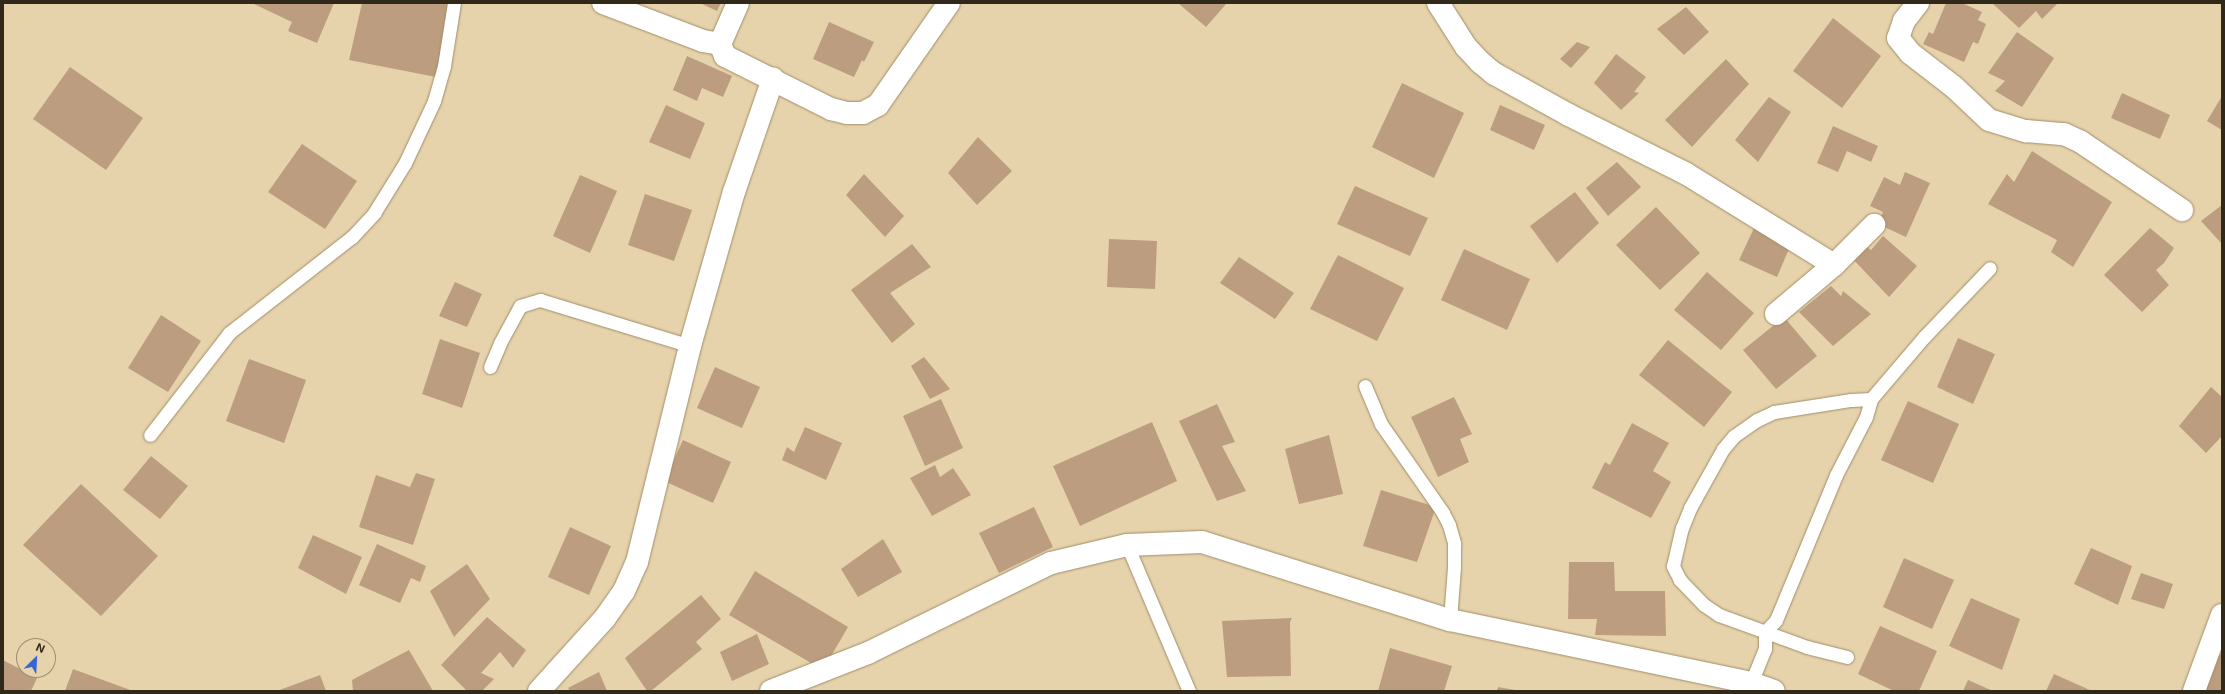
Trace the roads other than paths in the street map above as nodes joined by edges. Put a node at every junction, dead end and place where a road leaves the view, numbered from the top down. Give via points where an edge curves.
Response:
1 (454, 3) edge
2 (603, 3) edge
3 (738, 3) edge
4 (949, 3) edge
5 (1438, 3) edge
6 (1918, 3) edge
7 (720, 44) junction
8 (773, 79) junction
9 (2182, 210) dead end
10 (1874, 225) dead end
11 (1834, 265) junction
12 (1990, 268) dead end
13 (1776, 314) dead end
14 (690, 346) junction
15 (490, 366) dead end
16 (1365, 386) dead end
17 (1871, 400) junction
18 (150, 435) dead end
19 (1127, 545) junction
20 (2222, 615) edge
21 (1450, 620) junction
22 (1765, 632) junction
23 (1847, 658) dead end
24 (1751, 683) junction
25 (539, 691) edge
26 (771, 691) edge
27 (1189, 691) edge
28 (1774, 691) edge
29 (2194, 691) edge

1 - 18 lane via 444,66 434,101 405,163 374,213 352,237 229,332
2 - 7 street via 703,41
3 - 7 street
4 - 8 street via 878,105 863,113 847,113 831,108
5 - 11 street via 1466,47 1493,73 1569,115 1685,173
6 - 9 street via 1904,21 1898,38 1910,53 1954,87 1989,120 2026,131 2064,134 2082,142
7 - 8 street via 725,56
8 - 14 street via 734,192
10 - 11 street
11 - 13 street
12 - 17 lane via 1924,338
14 - 15 lane via 540,300 520,306
14 - 25 street via 637,562 624,591 605,618
16 - 21 lane via 1381,424 1443,512 1449,525 1454,543
17 - 22 lane via 1866,417 1836,475 1776,620
17 - 22 lane via 1799,407 1774,412 1757,420 1734,436 1723,449 1690,508 1682,528 1673,566 1680,580 1704,605 1719,614
19 - 21 street via 1202,542
19 - 26 street via 1051,563 868,652
19 - 27 lane
20 - 29 street
21 - 24 street
22 - 23 lane
22 - 24 lane via 1765,649
24 - 28 street

